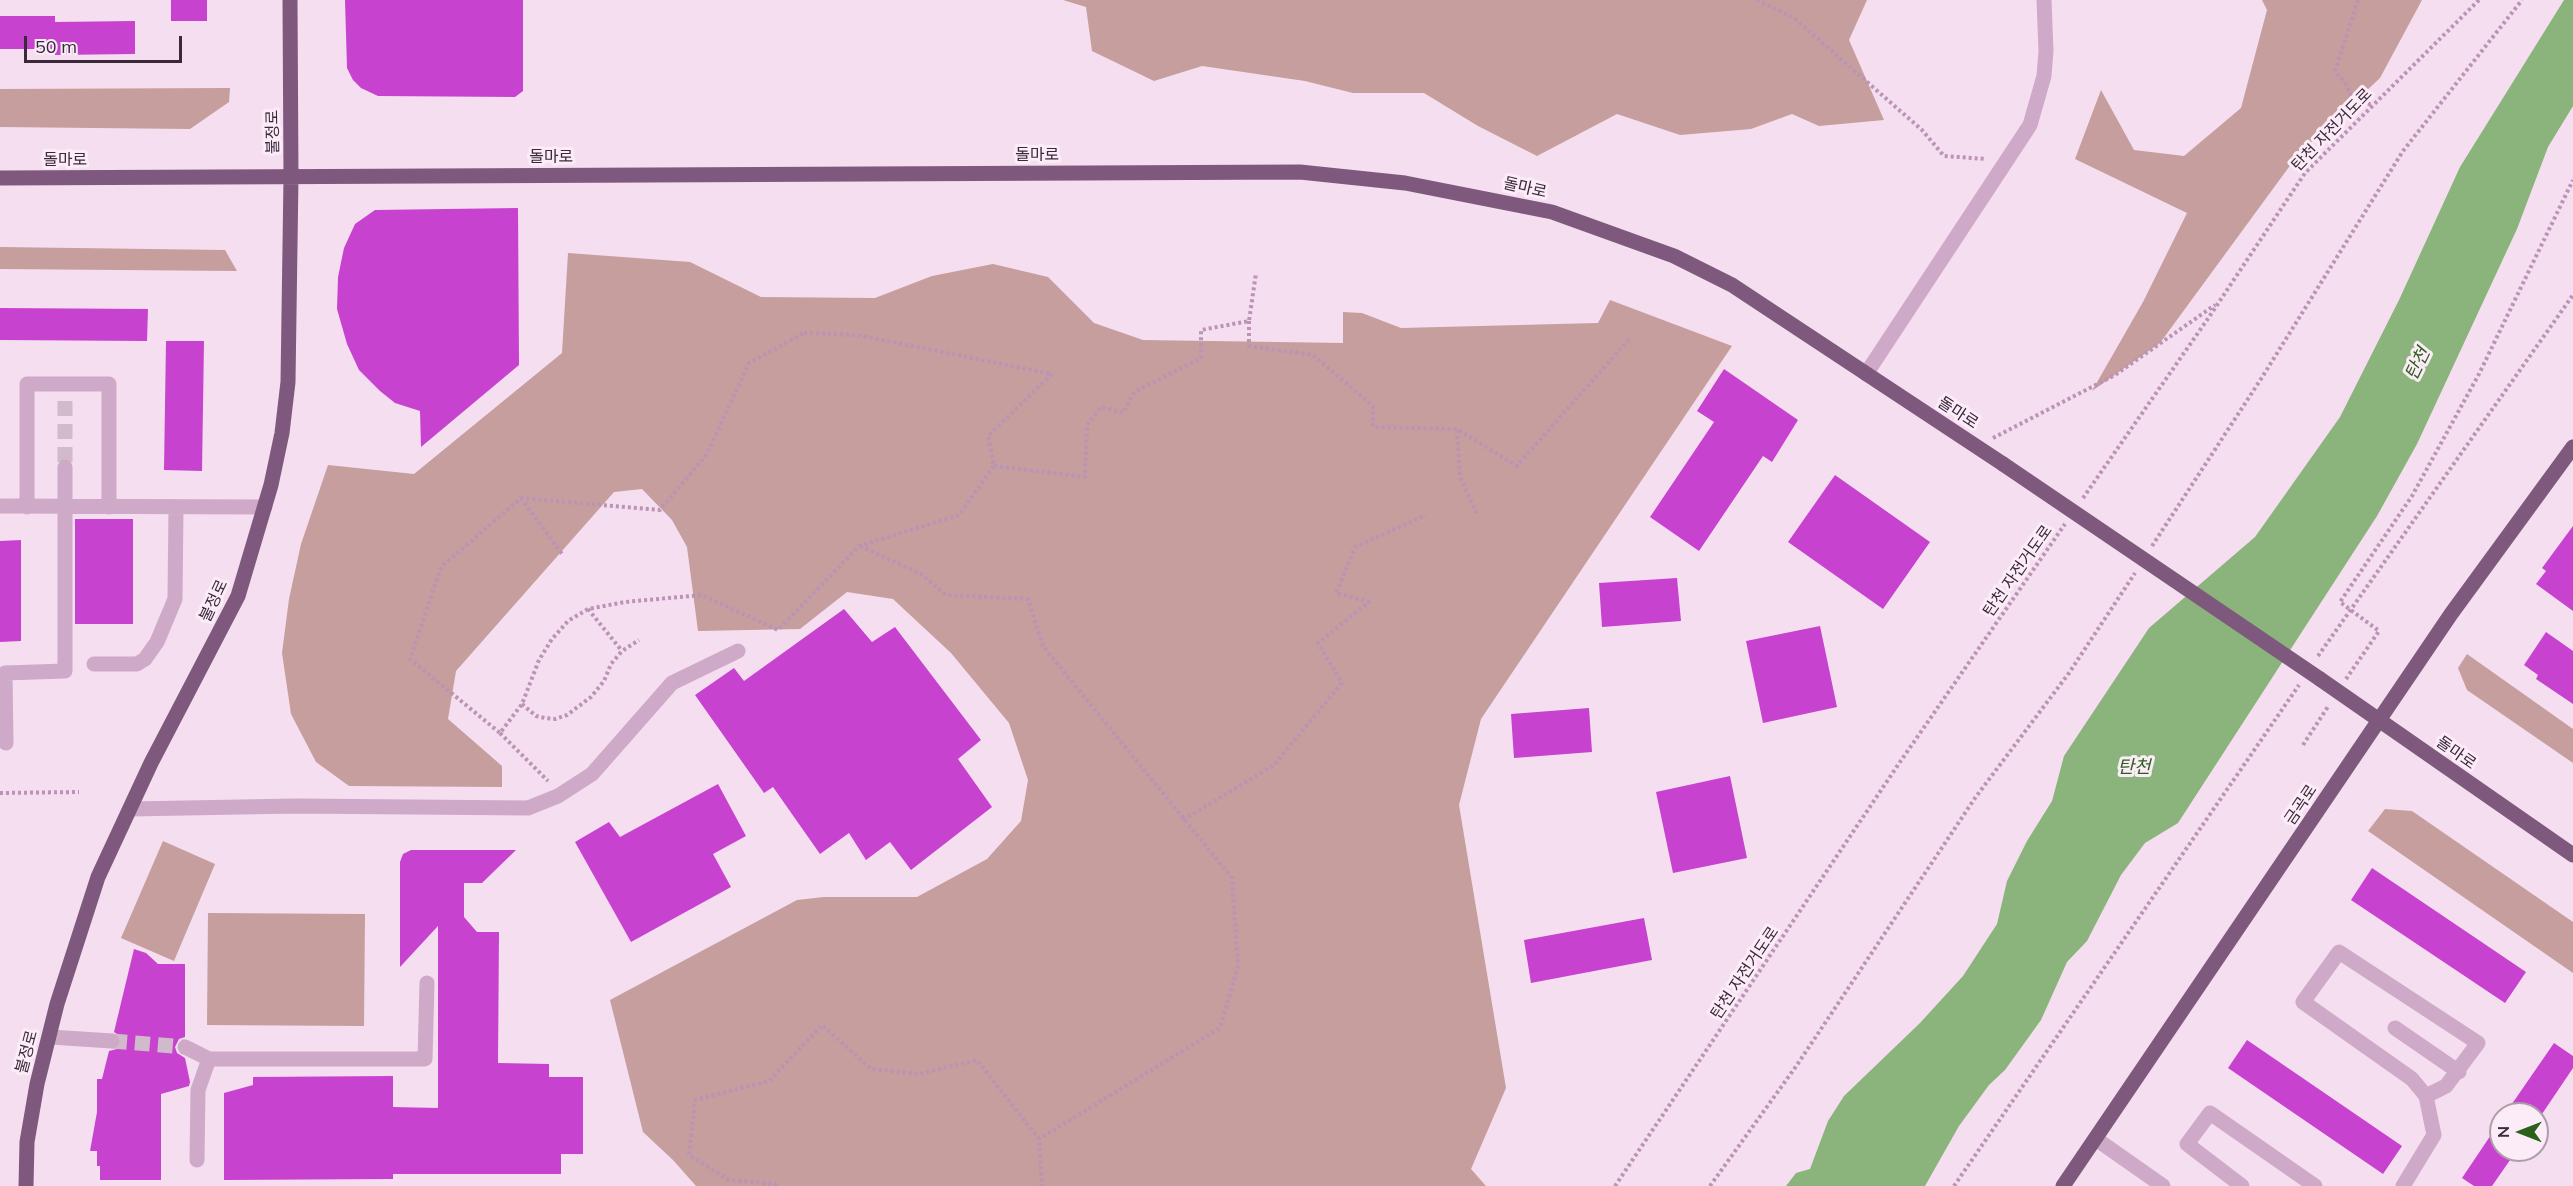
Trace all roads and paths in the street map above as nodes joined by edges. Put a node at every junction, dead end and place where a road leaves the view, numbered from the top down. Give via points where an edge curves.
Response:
1 (290, 0) edge
2 (1757, 0) edge
3 (2044, 0) edge
4 (2358, 0) edge
5 (2479, 0) edge
6 (2522, 0) edge
7 (2373, 105) junction
8 (2006, 161) junction
9 (291, 177) junction
10 (0, 178) edge
11 (2573, 180) edge
12 (1256, 273) dead end
13 (2573, 295) edge
14 (2218, 302) junction
15 (1249, 321) junction
16 (1630, 339) dead end
17 (1866, 374) junction
18 (1457, 429) junction
19 (1976, 447) junction
20 (2573, 447) edge
21 (994, 466) junction
22 (65, 467) tunnel mouth
23 (521, 498) junction
24 (0, 506) edge
25 (2077, 506) dead end
26 (27, 507) junction
27 (65, 507) junction
28 (109, 507) junction
29 (176, 507) junction
30 (265, 507) junction
31 (1477, 514) dead end
32 (1426, 515) dead end
33 (2070, 516) dead end
34 (859, 546) junction
35 (562, 554) dead end
36 (2147, 555) dead end
37 (2140, 565) dead end
38 (588, 609) junction
39 (2351, 609) junction
40 (639, 640) dead end
41 (622, 651) junction
42 (738, 651) dead end
43 (2317, 658) dead end
44 (94, 664) dead end
45 (2304, 678) dead end
46 (2337, 692) junction
47 (522, 704) junction
48 (2380, 722) junction
49 (501, 733) junction
50 (6, 743) dead end
51 (2303, 745) dead end
52 (548, 781) dead end
53 (79, 792) dead end
54 (0, 793) edge
55 (130, 809) junction
56 (1183, 819) junction
57 (2573, 855) edge
58 (427, 983) dead end
59 (2395, 1029) dead end
60 (50, 1037) junction
61 (112, 1041) tunnel mouth
62 (185, 1047) tunnel mouth
63 (209, 1059) junction
64 (2459, 1072) junction
65 (2426, 1096) junction
66 (1039, 1139) junction
67 (2096, 1139) junction
68 (197, 1160) dead end
69 (26, 1186) edge
70 (776, 1186) edge
71 (1042, 1186) edge
72 (1615, 1186) edge
73 (1710, 1186) edge
74 (1954, 1186) edge
75 (2063, 1186) edge
76 (2163, 1186) edge
77 (2242, 1186) edge
78 (2315, 1186) edge
79 (2403, 1186) edge

1 - 9 main road, 불정로
2 - 8 path via 1794,18 1922,130 1944,156
3 - 8 street via 2046,51 2038,101 2030,125
4 - 7 path via 2335,71 2354,103
5 - 7 path, 탄천 자전거도로
6 - 36 path via 2403,152
7 - 14 path, 탄천 자전거도로 via 2305,173
8 - 17 street
9 - 10 main road, 돌마로
9 - 17 main road, 돌마로 via 1276,172 1352,176 1552,212 1674,256 1732,285
9 - 30 main road, 불정로 via 288,382 282,433
11 - 39 path via 2479,374 2412,496 2340,603
12 - 15 path
13 - 39 path
14 - 19 path via 2115,375
14 - 25 path, 탄천 자전거도로
15 - 18 path via 1249,346 1313,355 1373,406 1373,427
15 - 21 path via 1201,330 1201,358 1134,392 1123,413 1101,407 1087,425 1085,477
16 - 18 path via 1517,466
17 - 19 main road, 돌마로
18 - 31 path via 1460,477
19 - 46 main road, 돌마로, bridge
20 - 48 main road, 금곡로 via 2451,614
21 - 23 path via 988,436 1052,374 857,335 804,333 749,363 706,454 660,510
21 - 34 path via 959,515
22 - 27 street
23 - 35 path
23 - 49 path via 441,567 410,659
24 - 26 street
26 - 27 street
26 - 28 street via 27,384 109,384
27 - 28 street
27 - 50 street via 65,671 5,672
28 - 29 street
29 - 30 street
29 - 44 street via 175,599 157,642 137,664
30 - 55 main road, 불정로 via 238,596
32 - 56 path via 1355,547 1336,593 1369,602 1318,643 1342,683 1274,765
33 - 72 path, 탄천 자전거도로
34 - 38 path via 778,630 702,595
34 - 56 path via 921,574 946,595 1028,599 1043,646
37 - 73 path via 2069,673 1975,798 1797,1065
38 - 41 path
38 - 47 path via 568,621 552,639 539,660
39 - 43 path
39 - 46 path via 2379,631
40 - 41 path
41 - 47 path via 591,697 567,715 555,719 536,716
42 - 55 street via 672,683 614,740 592,774 558,796 528,808
45 - 74 path
46 - 48 main road, 돌마로
46 - 51 path
47 - 49 path
48 - 57 main road, 돌마로
48 - 67 main road, 금곡로
49 - 52 path
53 - 54 path
55 - 60 main road, 불정로 via 98,877
56 - 66 path via 1232,878 1238,966 1220,1028
58 - 63 street via 425,1059
59 - 64 street
60 - 61 street
60 - 69 main road, 불정로 via 29,1131
62 - 63 street
63 - 68 street via 198,1090
64 - 65 street via 2446,1086
64 - 65 street via 2478,1043 2339,952 2303,1002 2412,1079
65 - 79 street via 2434,1135
66 - 70 path via 977,1060 919,1074 871,1069 822,1025 769,1081 695,1100 689,1155 729,1180
66 - 71 path
67 - 75 main road, 금곡로
67 - 76 street
77 - 78 street via 2187,1144 2210,1113

